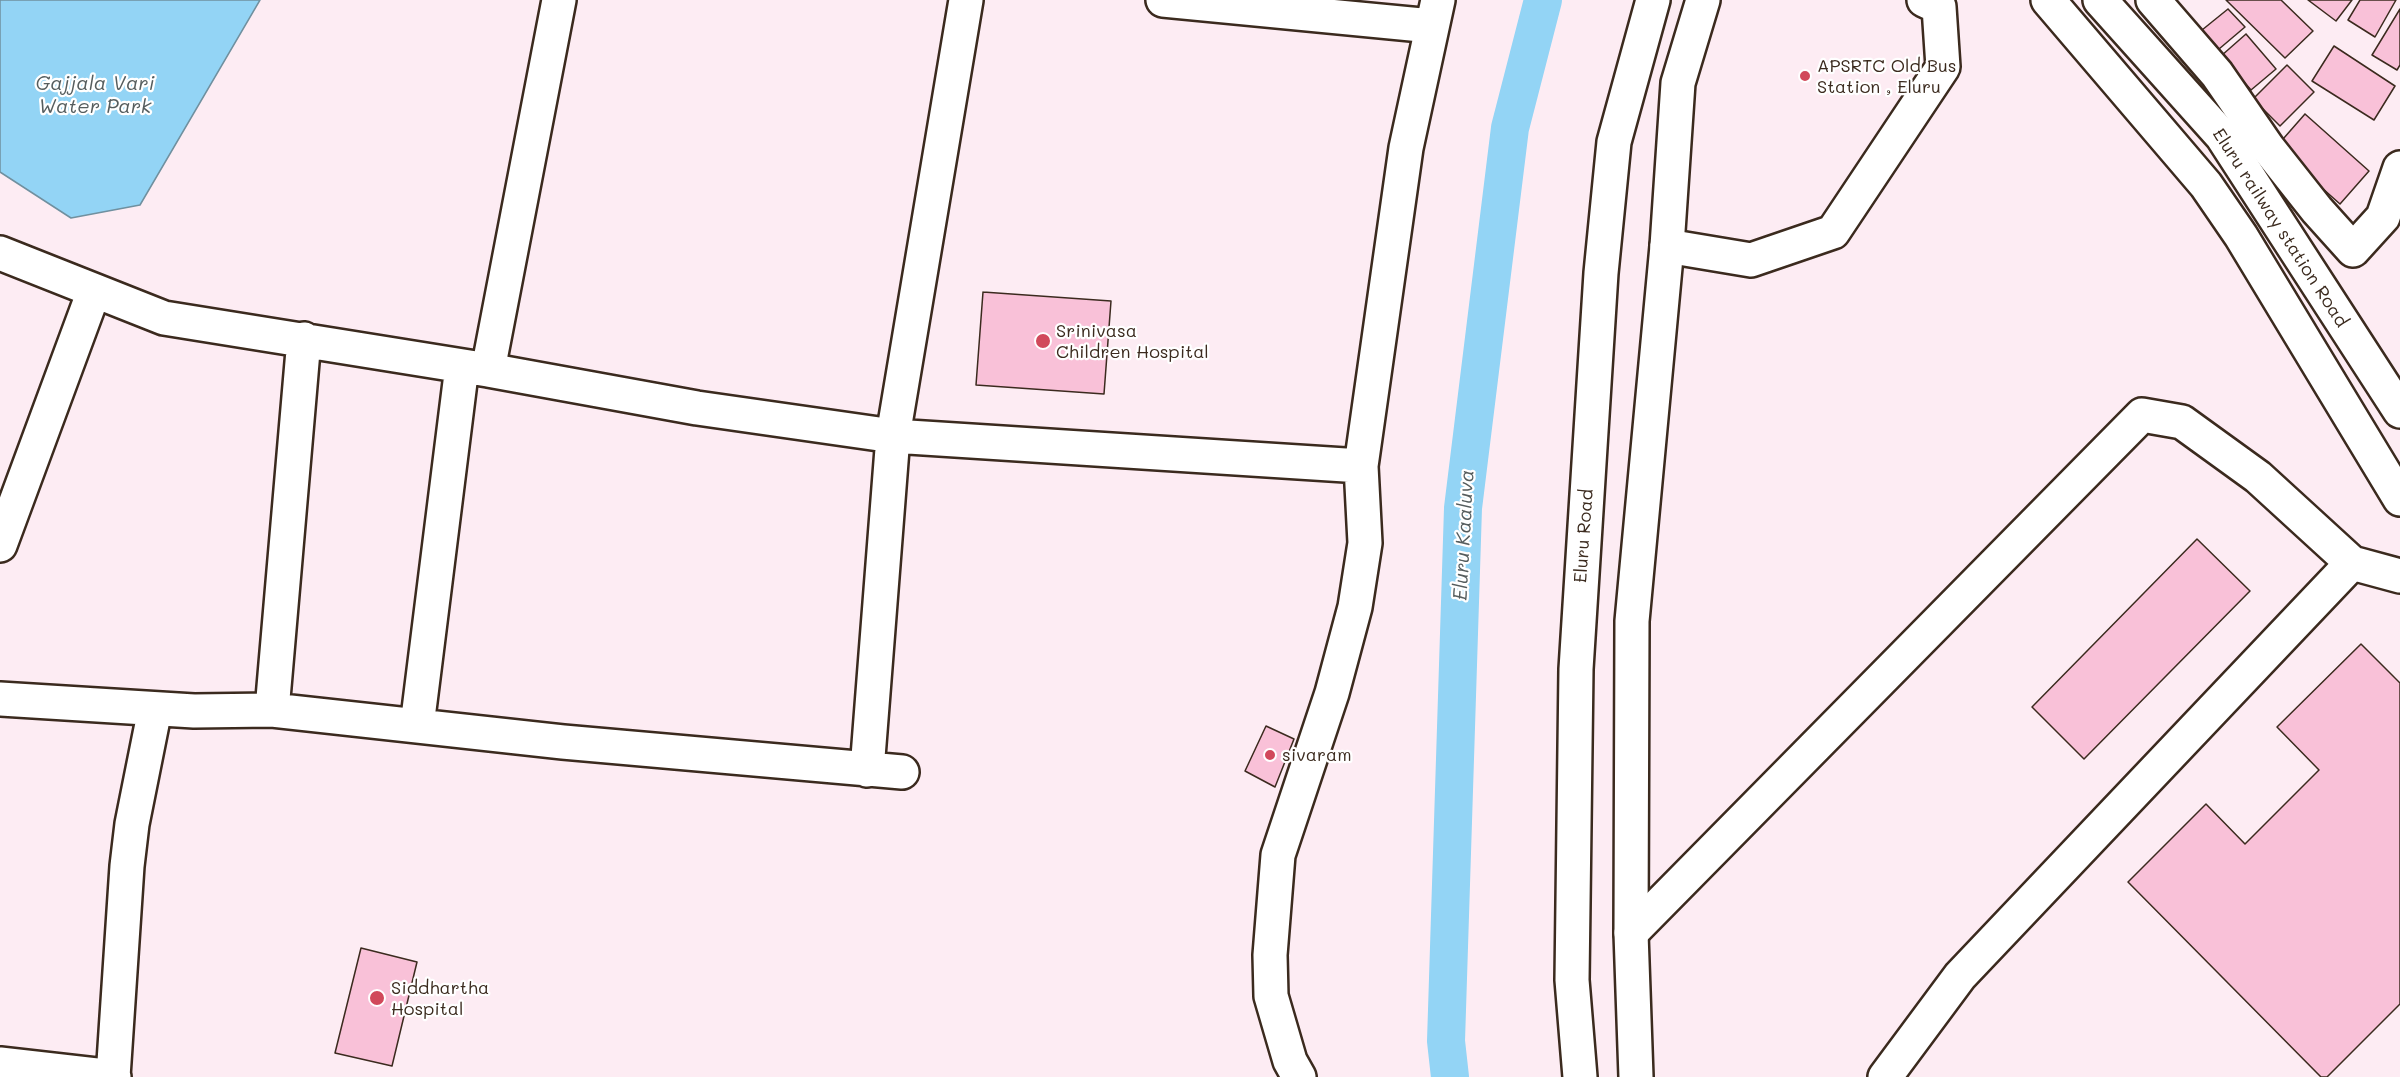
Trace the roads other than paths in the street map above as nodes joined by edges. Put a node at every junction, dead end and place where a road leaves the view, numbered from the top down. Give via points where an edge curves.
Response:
1 (559, 0) edge
2 (966, 0) edge
3 (1163, 0) edge
4 (1653, 0) edge
5 (1703, 0) edge
6 (1924, 0) edge
7 (2048, 0) edge
8 (2100, 0) edge
9 (2153, 0) edge
10 (1435, 13) edge
11 (2400, 168) edge
12 (1666, 246) junction
13 (0, 253) edge
14 (94, 291) junction
15 (304, 339) junction
16 (475, 368) junction
17 (2400, 411) edge
18 (892, 436) junction
19 (1361, 466) junction
20 (2400, 499) edge
21 (0, 545) edge
22 (2352, 563) junction
23 (2400, 576) edge
24 (0, 699) edge
25 (155, 709) junction
26 (272, 710) junction
27 (417, 726) junction
28 (867, 770) junction
29 (902, 772) dead end
30 (1631, 933) junction
31 (0, 1064) edge
32 (113, 1077) edge
33 (1299, 1077) edge
34 (1580, 1077) edge
35 (1636, 1077) edge
36 (1885, 1077) edge

1 - 16 street
2 - 18 street
3 - 10 street
4 - 34 street, Eluru Road via 1614,142 1601,273 1576,669 1572,980
5 - 12 street via 1678,83
6 - 12 street via 1939,7 1943,67 1833,232 1750,260
7 - 20 street via 2206,185
8 - 17 street, Eluru railway station Road via 2222,136
9 - 11 street via 2217,74 2317,210 2354,250 2383,217
10 - 19 street via 1406,148
12 - 30 street via 1632,621
13 - 14 street
14 - 15 street via 164,318
14 - 21 street
15 - 16 street
15 - 26 street
16 - 18 street via 698,408
16 - 27 street
18 - 19 street
18 - 28 street
19 - 33 street via 1365,543 1355,607 1332,693 1278,855 1270,955 1271,996 1290,1061
22 - 23 street
22 - 30 street via 2258,477 2182,422 2142,415
22 - 36 street via 1960,976
24 - 25 street
25 - 26 street
25 - 32 street via 127,866
26 - 27 street
27 - 28 street
28 - 29 street
30 - 35 street
31 - 32 street

